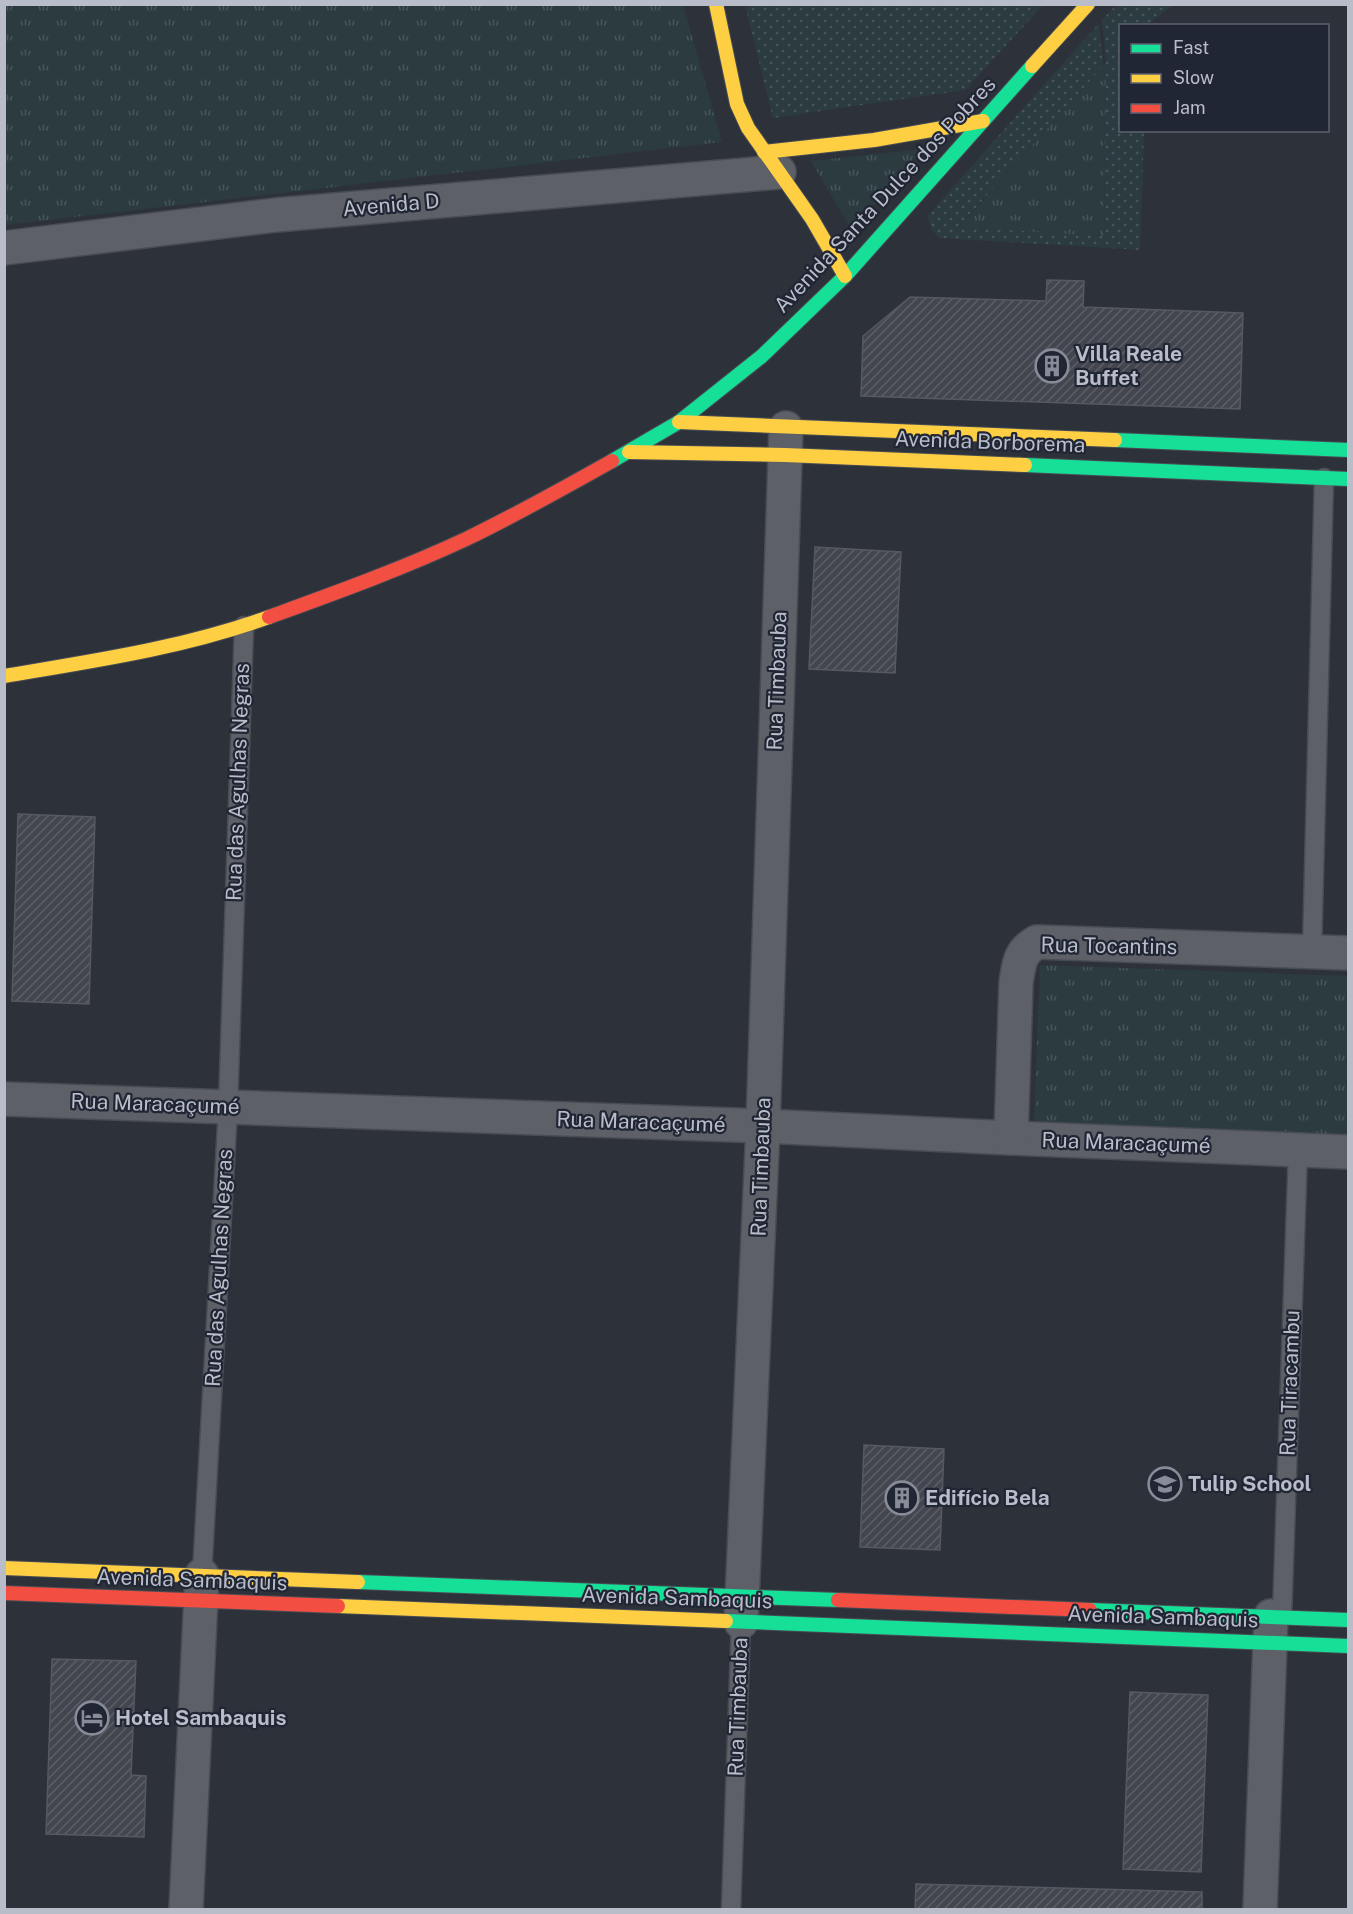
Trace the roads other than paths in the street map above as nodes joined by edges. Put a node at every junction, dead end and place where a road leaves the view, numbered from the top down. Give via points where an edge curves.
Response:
1 (716, 4) edge
2 (1088, 4) edge
3 (983, 121) junction
4 (772, 162) junction
5 (4, 248) edge
6 (845, 276) junction
7 (679, 422) junction
8 (785, 440) junction
9 (1348, 450) edge
10 (629, 452) junction
11 (1324, 478) junction
12 (1348, 479) edge
13 (244, 626) junction
14 (4, 676) edge
15 (1312, 951) junction
16 (1348, 953) edge
17 (4, 1099) edge
18 (228, 1107) junction
19 (763, 1126) junction
20 (1011, 1138) junction
21 (1298, 1149) junction
22 (1348, 1152) edge
23 (4, 1568) edge
24 (201, 1588) junction
25 (4, 1593) edge
26 (742, 1609) junction
27 (1348, 1620) edge
28 (1275, 1625) junction
29 (1348, 1646) edge
30 (186, 1910) edge
31 (731, 1910) edge
32 (1260, 1910) edge

1 - 4 main road via 737,104
2 - 3 main road, Avenida Santa Dulce dos Pobres
3 - 4 main road via 819,148
3 - 6 main road, Avenida Santa Dulce dos Pobres
4 - 5 street, Avenida D
4 - 6 main road
6 - 7 main road, Avenida Santa Dulce dos Pobres via 762,356
7 - 8 main road, Avenida Borborema
7 - 10 main road, Avenida Santa Dulce dos Pobres
8 - 9 main road, Avenida Borborema
8 - 10 main road, Avenida Borborema
8 - 11 main road, Avenida Borborema
8 - 19 street, Rua Timbauba
10 - 13 main road, Avenida Santa Dulce dos Pobres via 465,539 350,588
11 - 12 main road, Avenida Borborema
11 - 15 lane
13 - 14 main road, Avenida Santa Dulce dos Pobres via 135,654
13 - 18 lane, Rua das Agulhas Negras
15 - 16 street, Rua Tocantins
15 - 20 street, Rua Tocantins via 1038,942 1028,948 1019,961 1016,983
17 - 18 street, Rua Maracaçumé
18 - 19 street, Rua Maracaçumé
18 - 24 lane, Rua das Agulhas Negras
19 - 20 street, Rua Maracaçumé
19 - 26 street, Rua Timbauba
20 - 21 street, Rua Maracaçumé
21 - 22 street, Rua Maracaçumé
21 - 28 lane, Rua Tiracambu
23 - 24 main road, Avenida Sambaquis
24 - 25 main road, Avenida Sambaquis
24 - 26 main road, Avenida Sambaquis
24 - 26 main road, Avenida Sambaquis
24 - 30 street, Rua das Agulhas Negras
26 - 28 main road, Avenida Sambaquis
26 - 28 main road, Avenida Sambaquis
26 - 31 lane, Rua Timbauba
27 - 28 main road, Avenida Sambaquis
28 - 29 main road, Avenida Sambaquis
28 - 32 street, Rua Tiracambu

